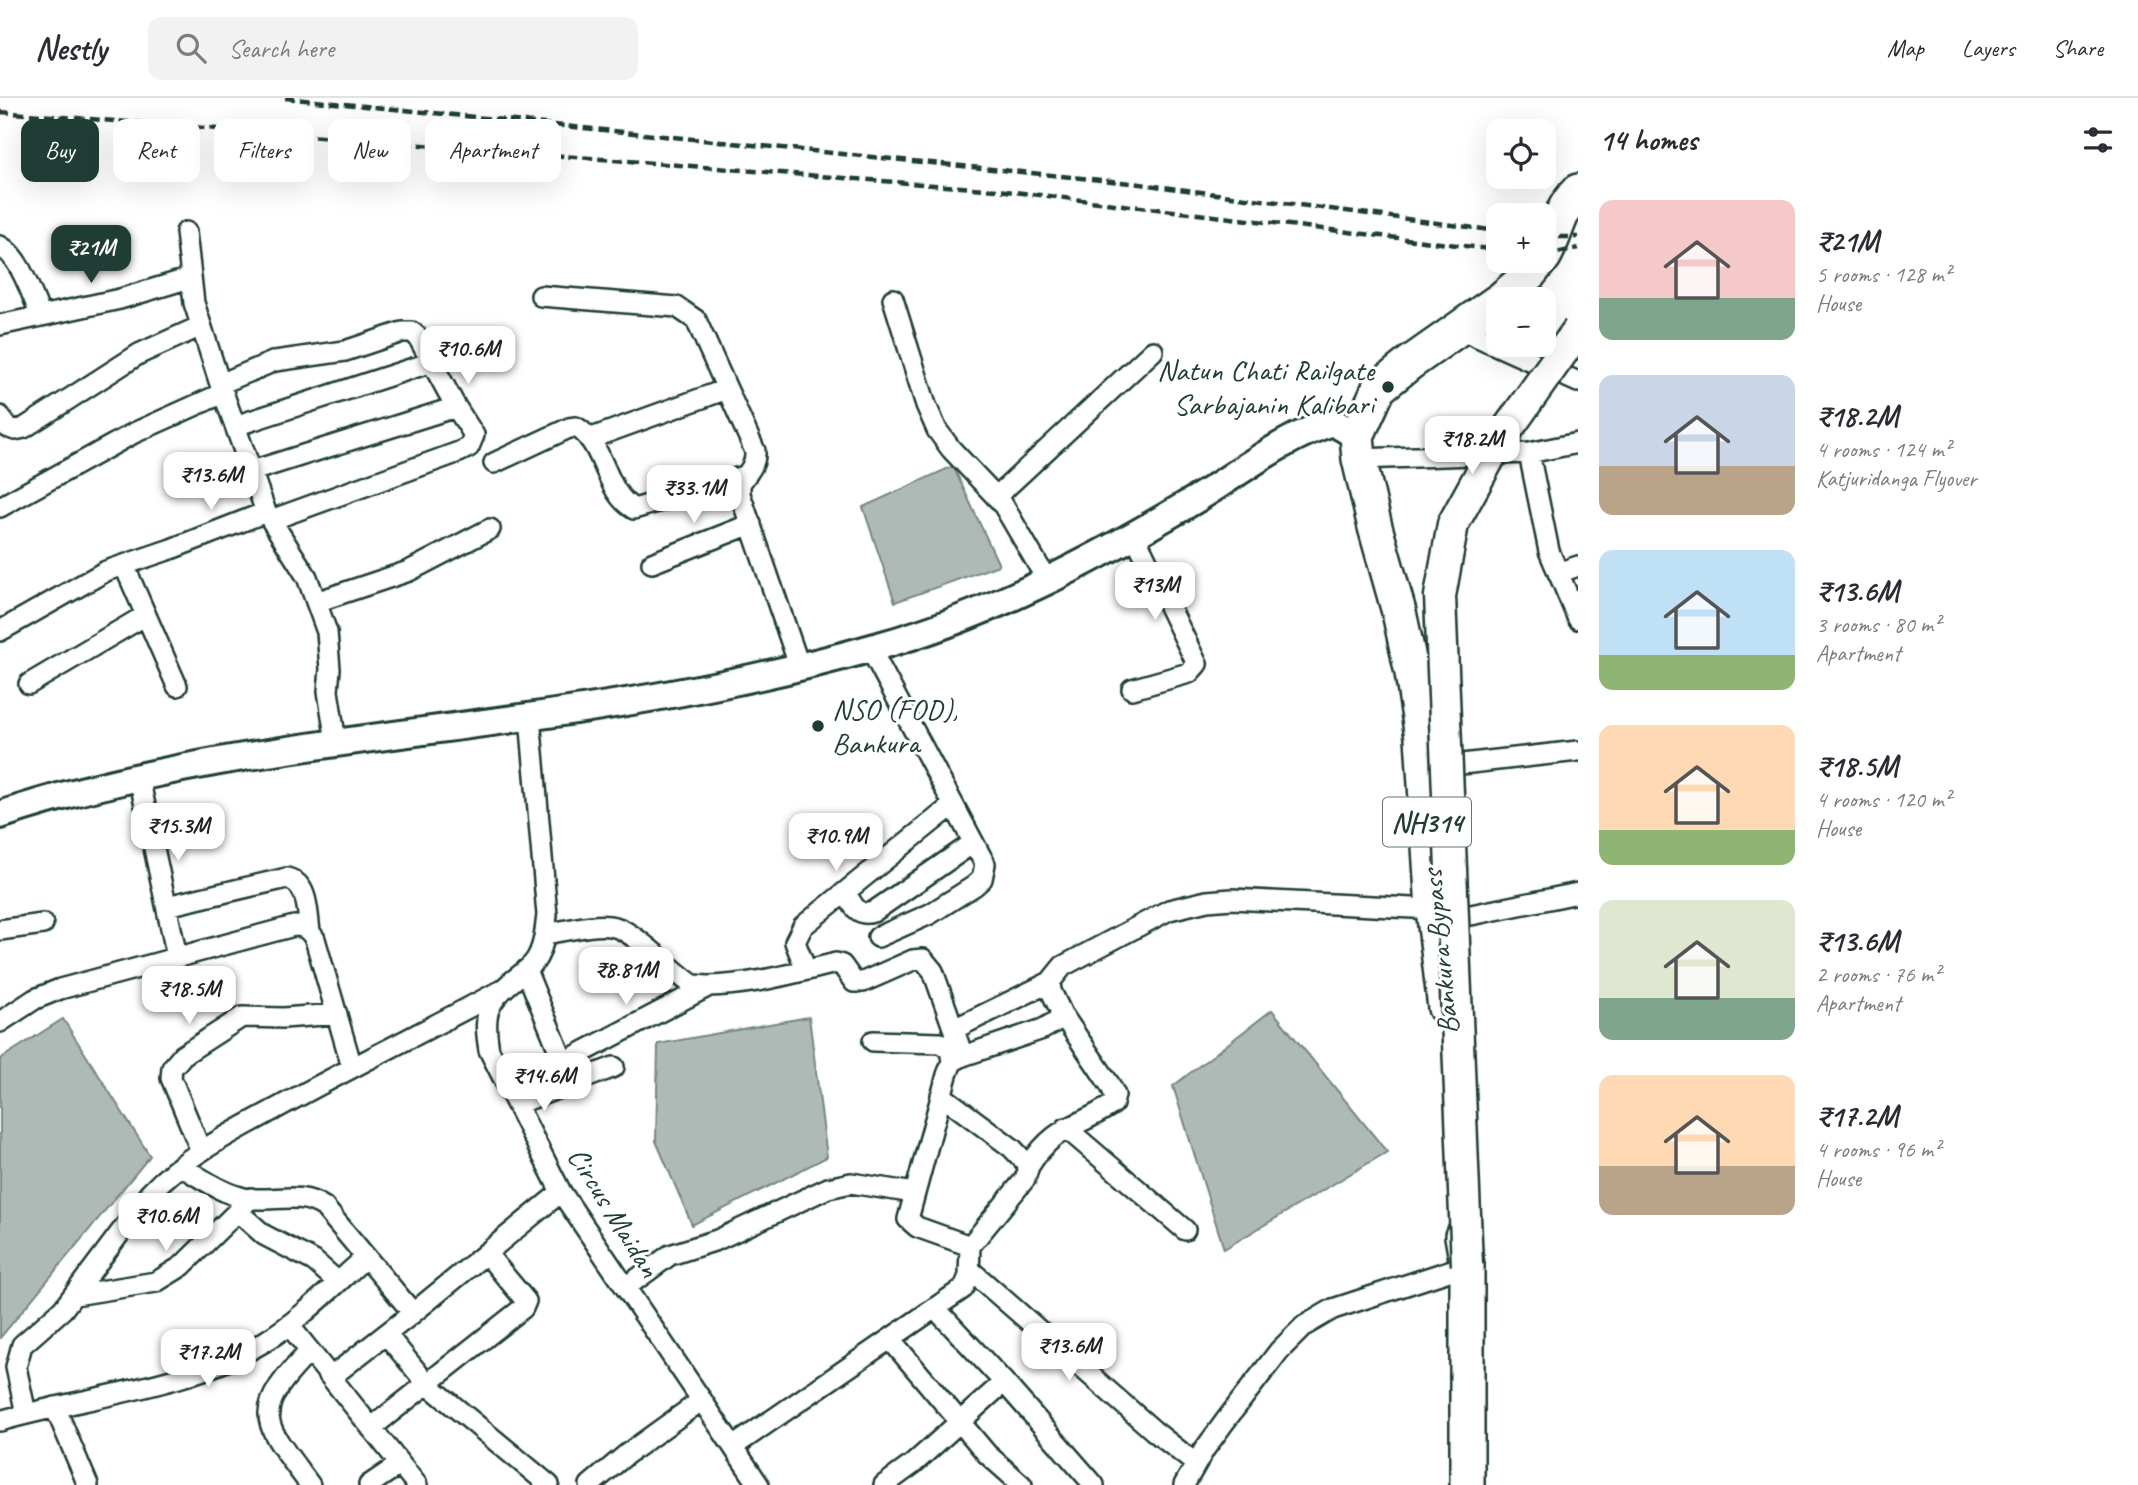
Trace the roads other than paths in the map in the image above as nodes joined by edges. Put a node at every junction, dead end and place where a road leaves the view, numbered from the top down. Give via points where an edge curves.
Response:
1 (1578, 191) edge
2 (1556, 227) edge
3 (186, 232) dead end
4 (0, 246) edge
5 (1530, 273) edge
6 (190, 278) junction
7 (1515, 287) edge
8 (541, 296) dead end
9 (893, 299) dead end
10 (1486, 309) edge
11 (41, 316) junction
12 (0, 324) edge
13 (201, 326) junction
14 (1460, 328) junction
15 (1578, 330) edge
16 (1153, 351) dead end
17 (432, 362) junction
18 (1578, 382) edge
19 (222, 388) junction
20 (727, 389) junction
21 (456, 407) junction
22 (0, 416) edge
23 (235, 426) junction
24 (589, 439) junction
25 (1578, 443) edge
26 (1358, 448) junction
27 (1529, 453) junction
28 (494, 463) dead end
29 (252, 471) junction
30 (744, 476) junction
31 (996, 497) junction
32 (0, 507) edge
33 (269, 516) junction
34 (751, 524) junction
35 (490, 529) dead end
36 (1135, 536) junction
37 (652, 563) dead end
38 (124, 565) junction
39 (1578, 566) edge
40 (1558, 573) junction
41 (1048, 582) junction
42 (316, 602) junction
43 (146, 615) junction
44 (1578, 619) edge
45 (0, 631) edge
46 (870, 648) junction
47 (800, 668) junction
48 (29, 684) dead end
49 (177, 686) dead end
50 (1132, 689) dead end
51 (530, 717) junction
52 (336, 742) junction
53 (1578, 751) edge
54 (1424, 769) junction
55 (139, 777) junction
56 (953, 805) junction
57 (0, 815) edge
58 (973, 843) junction
59 (846, 892) junction
60 (1578, 892) edge
61 (167, 906) junction
62 (1434, 916) junction
63 (43, 924) dead end
64 (0, 930) edge
65 (310, 931) junction
66 (545, 933) junction
67 (878, 937) dead end
68 (177, 957) junction
69 (526, 970) junction
70 (806, 970) junction
71 (1050, 982) junction
72 (707, 987) junction
73 (498, 992) junction
74 (337, 1014) junction
75 (1062, 1014) junction
76 (0, 1022) edge
77 (954, 1029) junction
78 (873, 1041) dead end
79 (957, 1059) junction
80 (564, 1062) junction
81 (352, 1067) junction
82 (614, 1067) dead end
83 (572, 1083) junction
84 (941, 1095) junction
85 (517, 1104) junction
86 (1066, 1128) junction
87 (201, 1151) junction
88 (180, 1166) junction
89 (1029, 1166) junction
90 (561, 1192) junction
91 (914, 1192) junction
92 (244, 1205) junction
93 (1185, 1230) dead end
94 (971, 1246) junction
95 (486, 1253) junction
96 (366, 1257) junction
97 (1467, 1265) junction
98 (969, 1269) junction
99 (338, 1282) junction
100 (626, 1287) junction
101 (75, 1295) junction
102 (936, 1309) junction
103 (413, 1313) junction
104 (289, 1325) junction
105 (386, 1334) junction
106 (891, 1340) junction
107 (310, 1352) junction
108 (331, 1377) junction
109 (1004, 1382) junction
110 (427, 1384) junction
111 (702, 1400) junction
112 (55, 1407) junction
113 (26, 1414) junction
114 (0, 1421) edge
115 (958, 1422) junction
116 (371, 1428) junction
117 (734, 1446) junction
118 (400, 1464) junction
119 (1196, 1465) junction
120 (88, 1485) edge
121 (310, 1485) edge
122 (369, 1485) edge
123 (417, 1485) edge
124 (549, 1485) edge
125 (590, 1485) edge
126 (760, 1485) edge
127 (884, 1485) edge
128 (1022, 1485) edge
129 (1094, 1485) edge
130 (1184, 1485) edge
131 (1468, 1485) edge

1 - 2 highway via 1567,202
3 - 6 street
4 - 11 street via 17,264
5 - 7 highway
6 - 11 street
6 - 13 street
8 - 20 street via 677,307 696,320
9 - 31 street via 937,430
10 - 14 highway
11 - 12 street
13 - 19 street
13 - 22 street via 139,354 24,428 7,427
14 - 18 street
14 - 26 highway via 1379,388
15 - 97 main road, bridge via 1497,444 1453,524 1440,596
16 - 31 street
17 - 19 street via 418,337 402,332 345,351 275,361
17 - 21 street
17 - 23 street
19 - 23 street
19 - 32 street
20 - 24 street
20 - 30 street via 755,451 753,468
21 - 29 street
21 - 33 street via 474,435 470,447
23 - 29 street
24 - 28 street via 576,427 569,428
24 - 30 street via 612,483 634,509
25 - 27 street
26 - 27 street
26 - 36 street via 1333,422 1307,430
26 - 54 highway, Bankura Bypass / NH314 via 1412,673
27 - 40 street via 1549,551
29 - 33 street
30 - 34 street via 740,494
31 - 41 street
33 - 38 street
33 - 42 street via 307,577
34 - 37 street
34 - 47 street
35 - 42 street via 409,571
36 - 41 street
36 - 50 street via 1197,664 1189,673
38 - 43 street
38 - 45 street
39 - 40 street
40 - 44 street
41 - 46 street via 959,620
42 - 52 street via 327,632 328,691
43 - 48 street
43 - 49 street
46 - 47 street
46 - 56 street
47 - 51 street
51 - 52 street
51 - 66 street
52 - 55 street
53 - 54 street
54 - 62 highway, Bankura Bypass / NH314
55 - 57 street
55 - 61 street
56 - 58 street
56 - 59 street
58 - 59 street via 873,912 858,912
58 - 67 street via 985,864 982,879 930,914
59 - 70 street via 797,934 795,942
60 - 62 street
61 - 65 street via 287,878 302,888
61 - 68 street
62 - 71 street via 1232,899 1208,901 1150,919 1063,966
62 - 97 highway, Bankura Bypass / NH314 via 1451,1056 1455,1187
63 - 64 street
65 - 68 street via 293,926
65 - 74 street
66 - 69 street via 534,964
66 - 72 street via 615,927 693,985
68 - 76 street via 60,989
69 - 73 street
69 - 80 street
70 - 72 street
70 - 77 street via 836,963 854,982 863,982 923,959 933,971
71 - 75 street
71 - 77 street
72 - 80 street
73 - 81 street
73 - 85 street, Circus Maidan via 486,1019 489,1049
74 - 81 street
74 - 87 street via 242,1017 183,1055 171,1078
75 - 79 street via 1044,1029
75 - 86 street via 1115,1095 1113,1104
77 - 79 street
78 - 79 street via 940,1043
79 - 84 street
80 - 83 street
81 - 87 street
82 - 83 street
83 - 85 street
84 - 89 street
84 - 91 street
85 - 90 street, Circus Maidan
86 - 89 street via 1042,1147
86 - 93 street
87 - 88 street
88 - 92 street
88 - 101 street via 150,1193
89 - 94 street via 1025,1179
90 - 95 street
90 - 100 street, Circus Maidan
91 - 94 street via 911,1223
91 - 100 street via 851,1183 828,1188 717,1240 679,1250
92 - 96 street via 313,1199
92 - 99 street via 264,1235 314,1261
92 - 101 street via 182,1266 156,1282
94 - 98 street
95 - 103 street
95 - 110 street via 526,1301 523,1308
96 - 99 street
96 - 103 street
97 - 119 street via 1334,1309 1304,1326 1271,1361
97 - 131 highway, Bankura Bypass / NH314
98 - 102 street via 964,1288
98 - 119 street
99 - 104 street
100 - 111 street, Circus Maidan
101 - 113 street via 22,1345 16,1367
102 - 106 street
102 - 109 street
103 - 105 street
104 - 107 street
104 - 112 street via 238,1356 203,1369
105 - 108 street
105 - 110 street
106 - 115 street
106 - 117 street
107 - 108 street
107 - 121 street via 280,1384 268,1422
108 - 116 street
109 - 115 street
109 - 129 street
110 - 116 street
110 - 124 street
111 - 117 street, Circus Maidan
111 - 125 street
112 - 113 street
112 - 120 street
113 - 114 street
115 - 127 street
115 - 128 street
116 - 118 street
117 - 126 street, Circus Maidan
118 - 122 street
118 - 123 street
119 - 130 street

